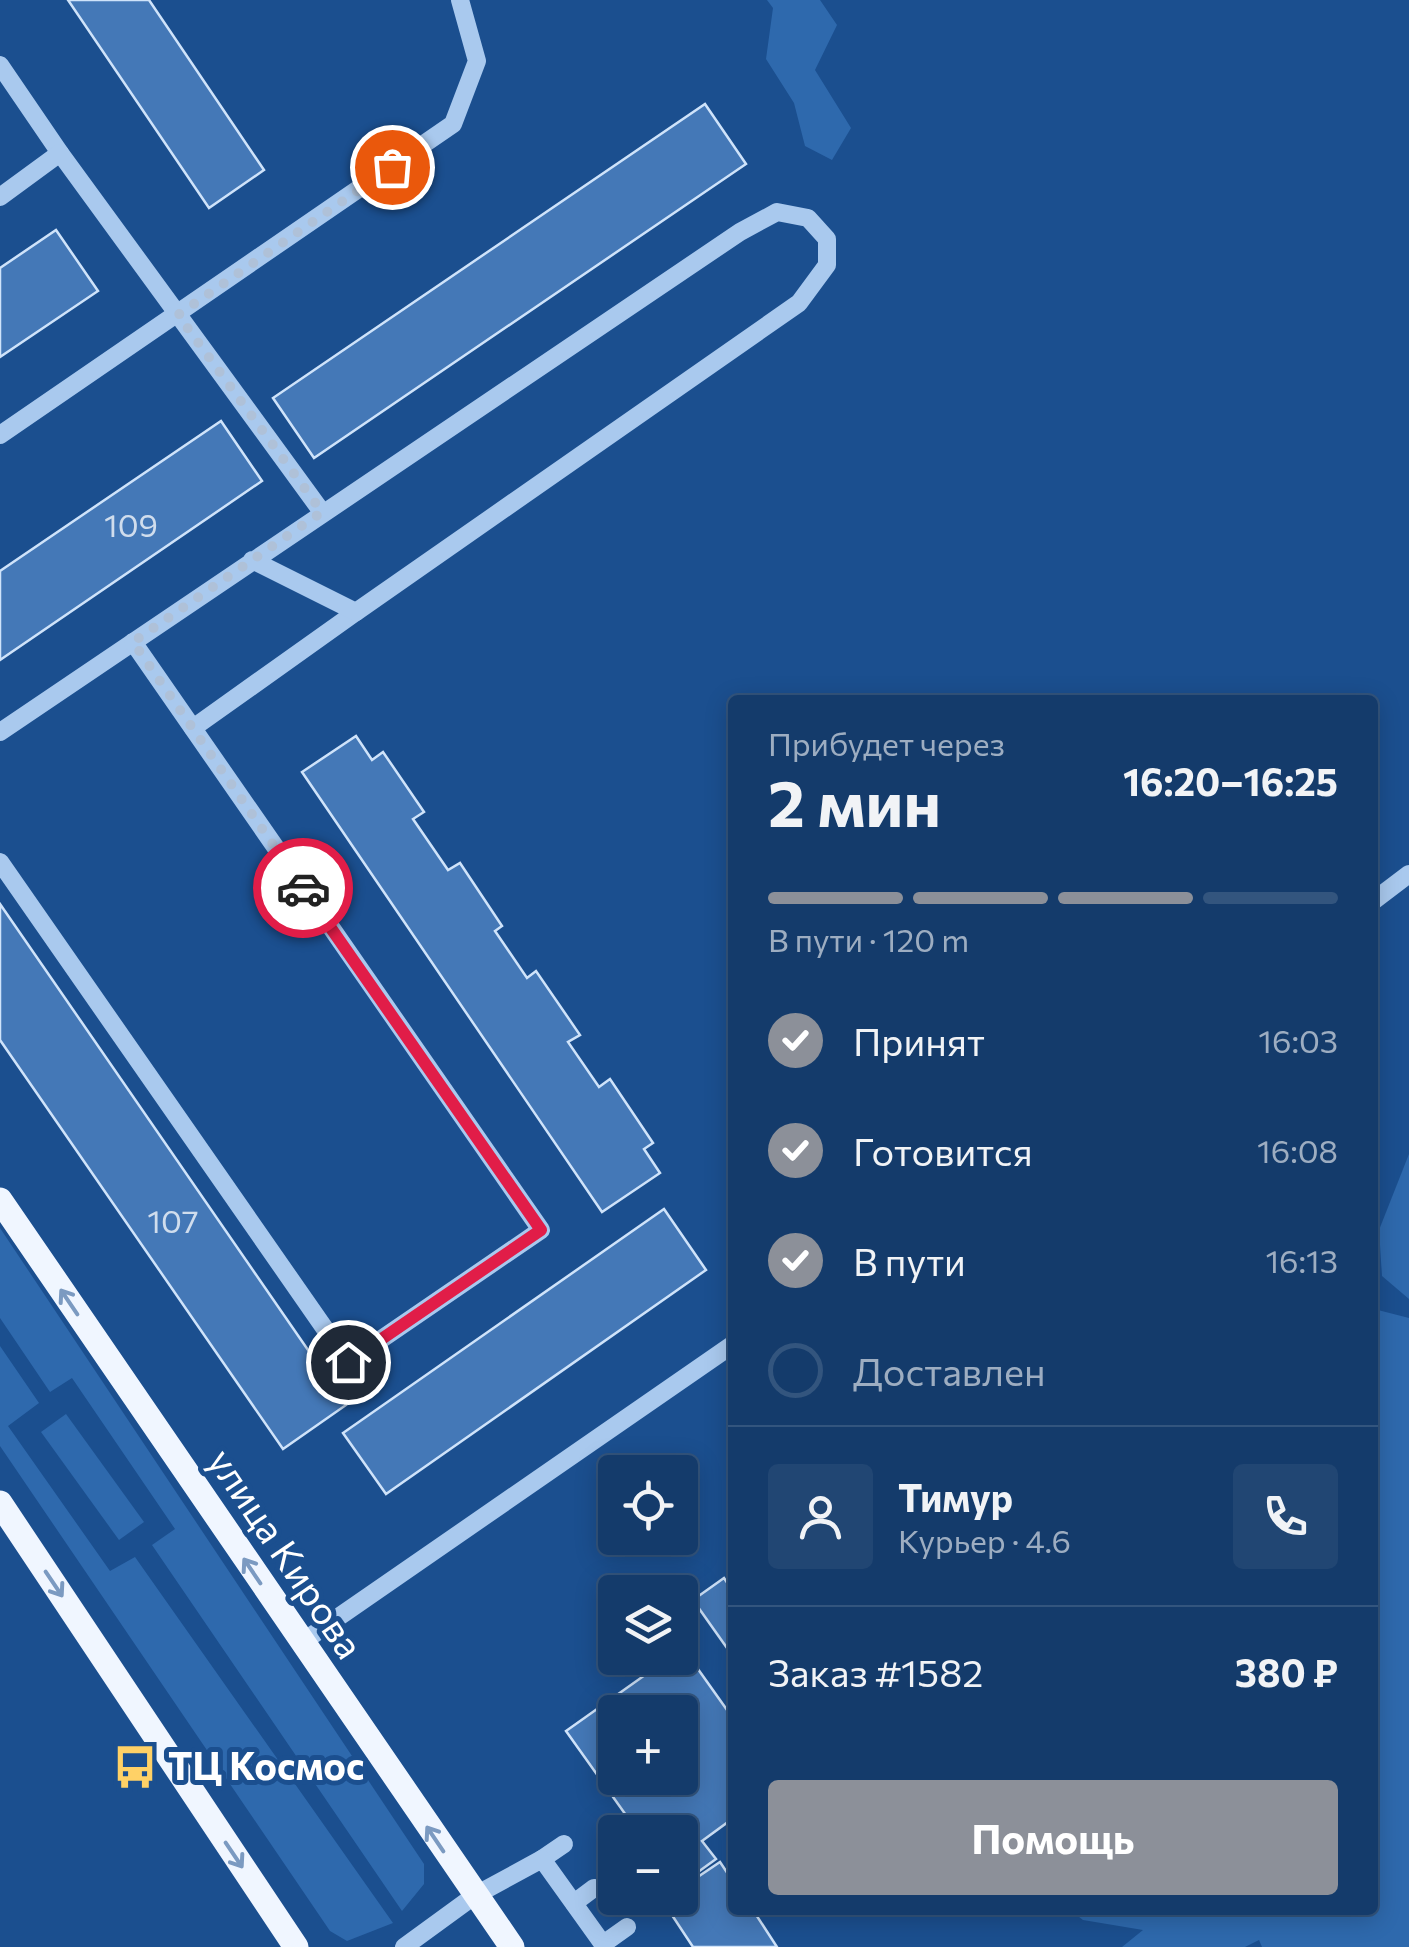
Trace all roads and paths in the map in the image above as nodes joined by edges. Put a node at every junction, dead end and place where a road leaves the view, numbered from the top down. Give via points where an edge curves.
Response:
1 (460, 0) edge
2 (0, 65) edge
3 (60, 152) junction
4 (0, 197) edge
5 (178, 315) junction
6 (0, 435) edge
7 (322, 512) junction
8 (252, 560) junction
9 (356, 612) junction
10 (133, 642) junction
11 (192, 728) junction
12 (0, 732) edge
13 (0, 862) edge
14 (1409, 874) edge
15 (1378, 897) edge
16 (0, 1200) edge
17 (728, 1348) edge
18 (0, 1503) edge
19 (300, 1643) junction
20 (564, 1844) dead end
21 (542, 1859) junction
22 (594, 1888) dead end
23 (474, 1896) junction
24 (574, 1903) junction
25 (626, 1927) dead end
26 (604, 1946) edge
27 (296, 1947) edge
28 (404, 1947) edge
29 (512, 1947) edge

1 - 5 street via 477,61 454,124
2 - 3 street
3 - 4 street
3 - 5 street
5 - 6 street
5 - 7 street
7 - 8 street
7 - 9 street via 740,232 777,212 808,218 826,239 827,265 799,303
8 - 9 street
8 - 10 street
9 - 11 street
10 - 11 street
10 - 12 street
11 - 13 street via 541,1230 348,1362
14 - 15 street
19 -> 16 main road, улица Кирова
17 - 19 street
18 -> 27 main road
23 -> 19 main road, улица Кирова
20 - 21 street
21 - 23 street
21 - 24 street
22 - 24 street
23 - 28 street
23 - 29 main road, улица Кирова
24 - 26 street
25 - 26 street

